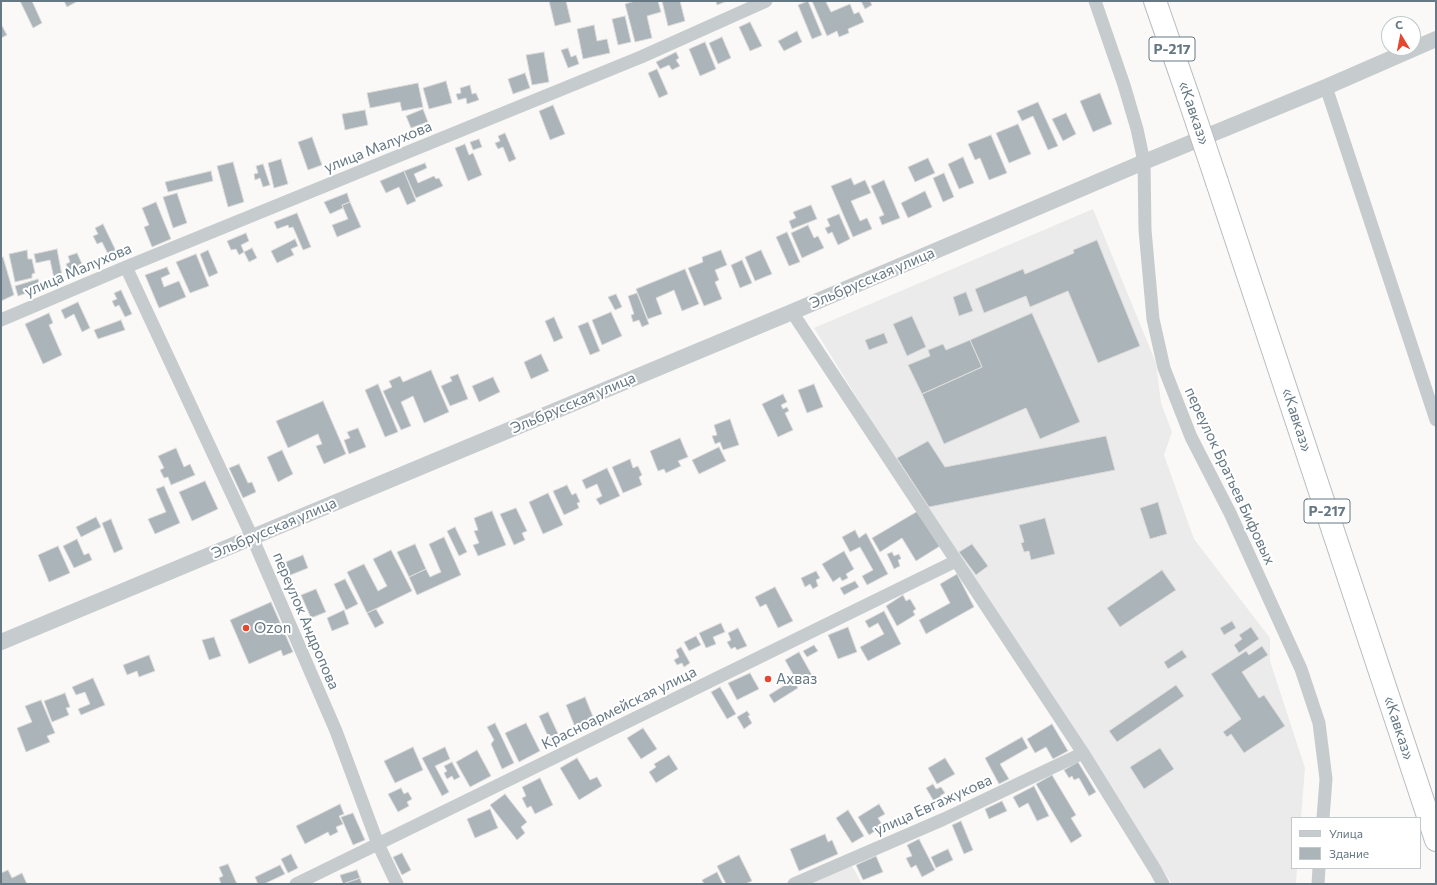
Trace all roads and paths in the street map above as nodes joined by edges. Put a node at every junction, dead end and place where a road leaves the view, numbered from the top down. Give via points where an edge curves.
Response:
1 (766, 1) edge
2 (1095, 1) edge
3 (1155, 1) edge
4 (1436, 39) edge
5 (1326, 87) junction
6 (1144, 162) junction
7 (126, 267) junction
8 (792, 312) junction
9 (1, 320) edge
10 (1436, 420) edge
11 (252, 537) junction
12 (956, 561) junction
13 (1, 642) edge
14 (1083, 753) junction
15 (1323, 817) edge
16 (1436, 840) edge
17 (378, 844) junction
18 (1319, 869) edge
19 (296, 884) edge
20 (397, 884) edge
21 (794, 884) edge
22 (1163, 884) edge
23 (1318, 884) edge

1 - 7 street, улица Малухова via 641,57
2 - 6 street, переулок Братьев Бифовых via 1124,85
3 - 16 highway, «Кавказ» / Р-217, bridge
4 - 5 street, Эльбрусская улица
5 - 6 street, Эльбрусская улица
5 - 10 street
6 - 8 street, Эльбрусская улица
6 - 15 street, переулок Братьев Бифовых via 1146,245 1153,319 1164,368 1191,437 1233,520 1301,669 1319,723 1326,779
7 - 9 street, улица Малухова
7 - 11 street, переулок Андропова
8 - 11 street, Эльбрусская улица
8 - 12 street
11 - 13 street, Эльбрусская улица
11 - 17 street, переулок Андропова via 336,732
12 - 14 street
12 - 17 street, Красноармейская улица
14 - 21 street, улица Евгажукова via 944,819
14 - 22 street
17 - 19 street, Красноармейская улица
17 - 20 street, переулок Андропова
18 - 23 street

